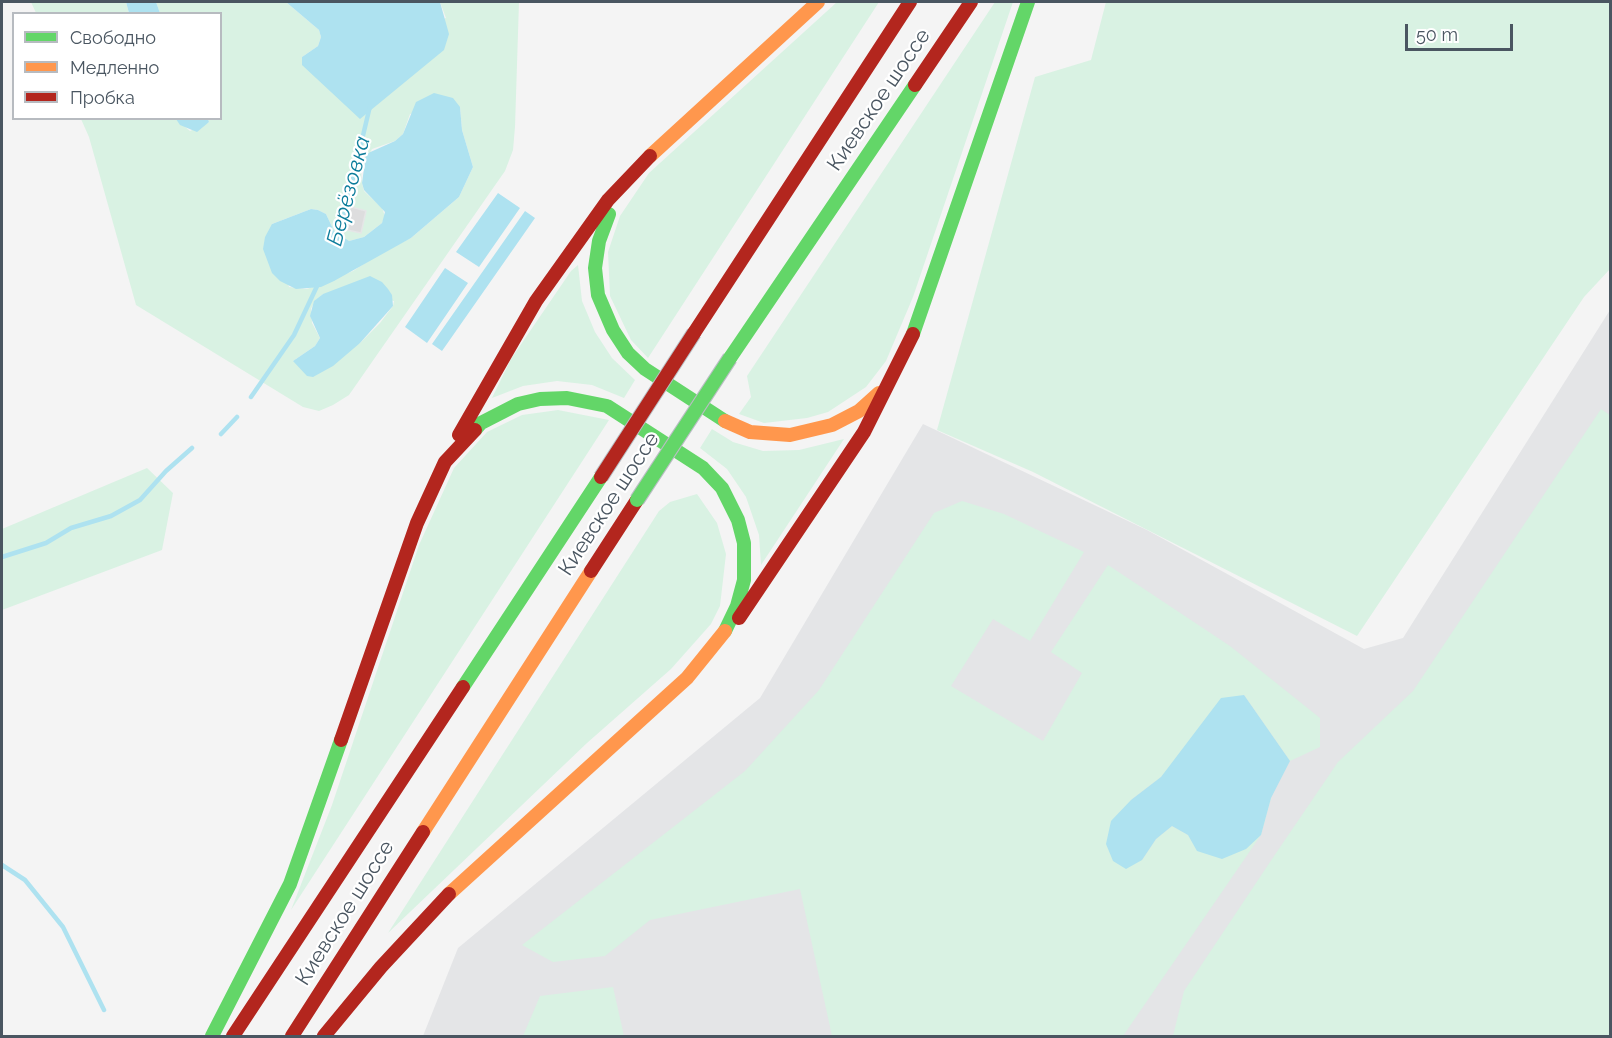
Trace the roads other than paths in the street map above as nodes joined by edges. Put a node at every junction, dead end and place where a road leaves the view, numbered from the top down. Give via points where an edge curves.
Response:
1 (818, 2) edge
2 (910, 2) edge
3 (971, 2) edge
4 (1028, 2) edge
5 (650, 156) junction
6 (896, 373) junction
7 (445, 462) junction
8 (722, 638) junction
9 (212, 1036) edge
10 (233, 1036) edge
11 (292, 1036) edge
12 (324, 1036) edge

1 - 5 main road
2 - 10 main road, Киевское шоссе, bridge
3 - 11 main road, Киевское шоссе, bridge via 730,358
4 - 6 main road via 918,322
5 - 6 main road via 608,215 595,268 602,307 620,342 639,364 728,423 769,435 790,435 832,425 868,404
5 - 7 main road via 608,200 536,301
6 - 8 main road via 864,432 753,600
7 - 8 main road via 481,423 518,404 567,398 613,409 709,472 734,512 743,535 745,570 739,599
7 - 9 main road via 417,523 294,873
8 - 12 main road via 687,678 439,903

